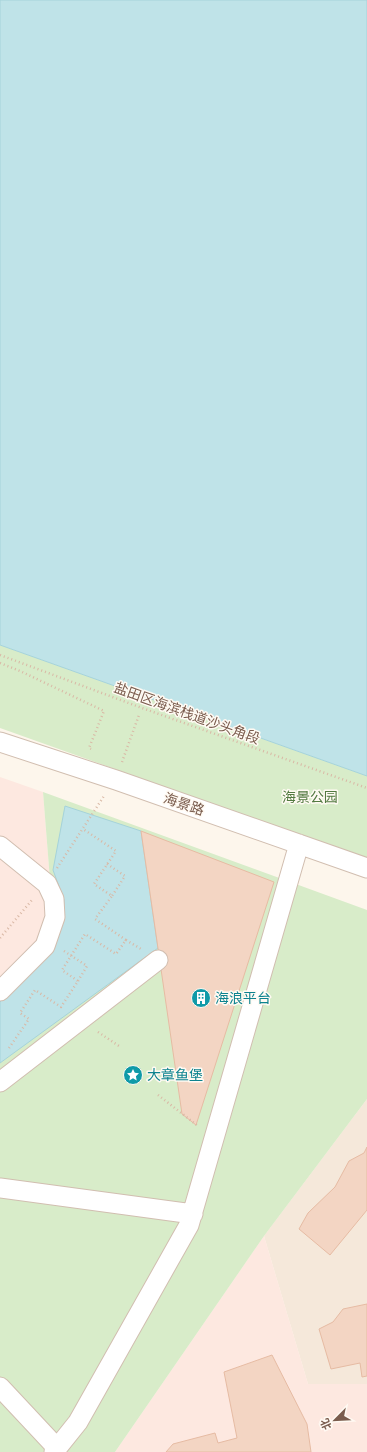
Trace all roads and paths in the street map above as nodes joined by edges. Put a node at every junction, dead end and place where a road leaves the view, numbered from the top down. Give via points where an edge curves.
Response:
1 (0, 655) edge
2 (0, 663) edge
3 (139, 715) dead end
4 (0, 742) edge
5 (96, 751) dead end
6 (125, 754) dead end
7 (116, 759) dead end
8 (122, 761) dead end
9 (367, 788) edge
10 (96, 807) dead end
11 (83, 829) junction
12 (299, 844) junction
13 (0, 846) edge
14 (107, 864) junction
15 (367, 868) edge
16 (46, 884) junction
17 (112, 896) junction
18 (0, 938) edge
19 (47, 940) junction
20 (71, 956) junction
21 (158, 960) dead end
22 (78, 981) junction
23 (0, 990) edge
24 (80, 1020) junction
25 (119, 1046) dead end
26 (9, 1049) dead end
27 (0, 1082) edge
28 (158, 1095) dead end
29 (214, 1138) junction
30 (0, 1188) edge
31 (193, 1214) junction
32 (0, 1388) edge
33 (56, 1450) edge

1 - 9 path, 盐田区海滨栈道沙头角段
2 - 5 path via 104,711 89,748
3 - 6 path
4 - 12 street, 海景路
7 - 8 path
10 - 11 path
11 - 14 path via 116,851
11 - 16 path
12 - 15 street, 海景路
12 - 29 street
13 - 16 street
14 - 17 path via 94,884
14 - 17 path via 125,876
16 - 18 path
16 - 19 street via 54,899 55,917
17 - 20 path via 95,920 126,940 116,954 86,934
19 - 20 path
19 - 23 street
20 - 22 path via 62,970
20 - 22 path via 87,966
21 - 24 street
22 - 26 path via 61,1007 35,990 20,1013 29,1018
24 - 25 path
24 - 27 street
28 - 29 path
29 - 31 street
30 - 31 street
31 - 33 street via 82,1415
32 - 33 street

